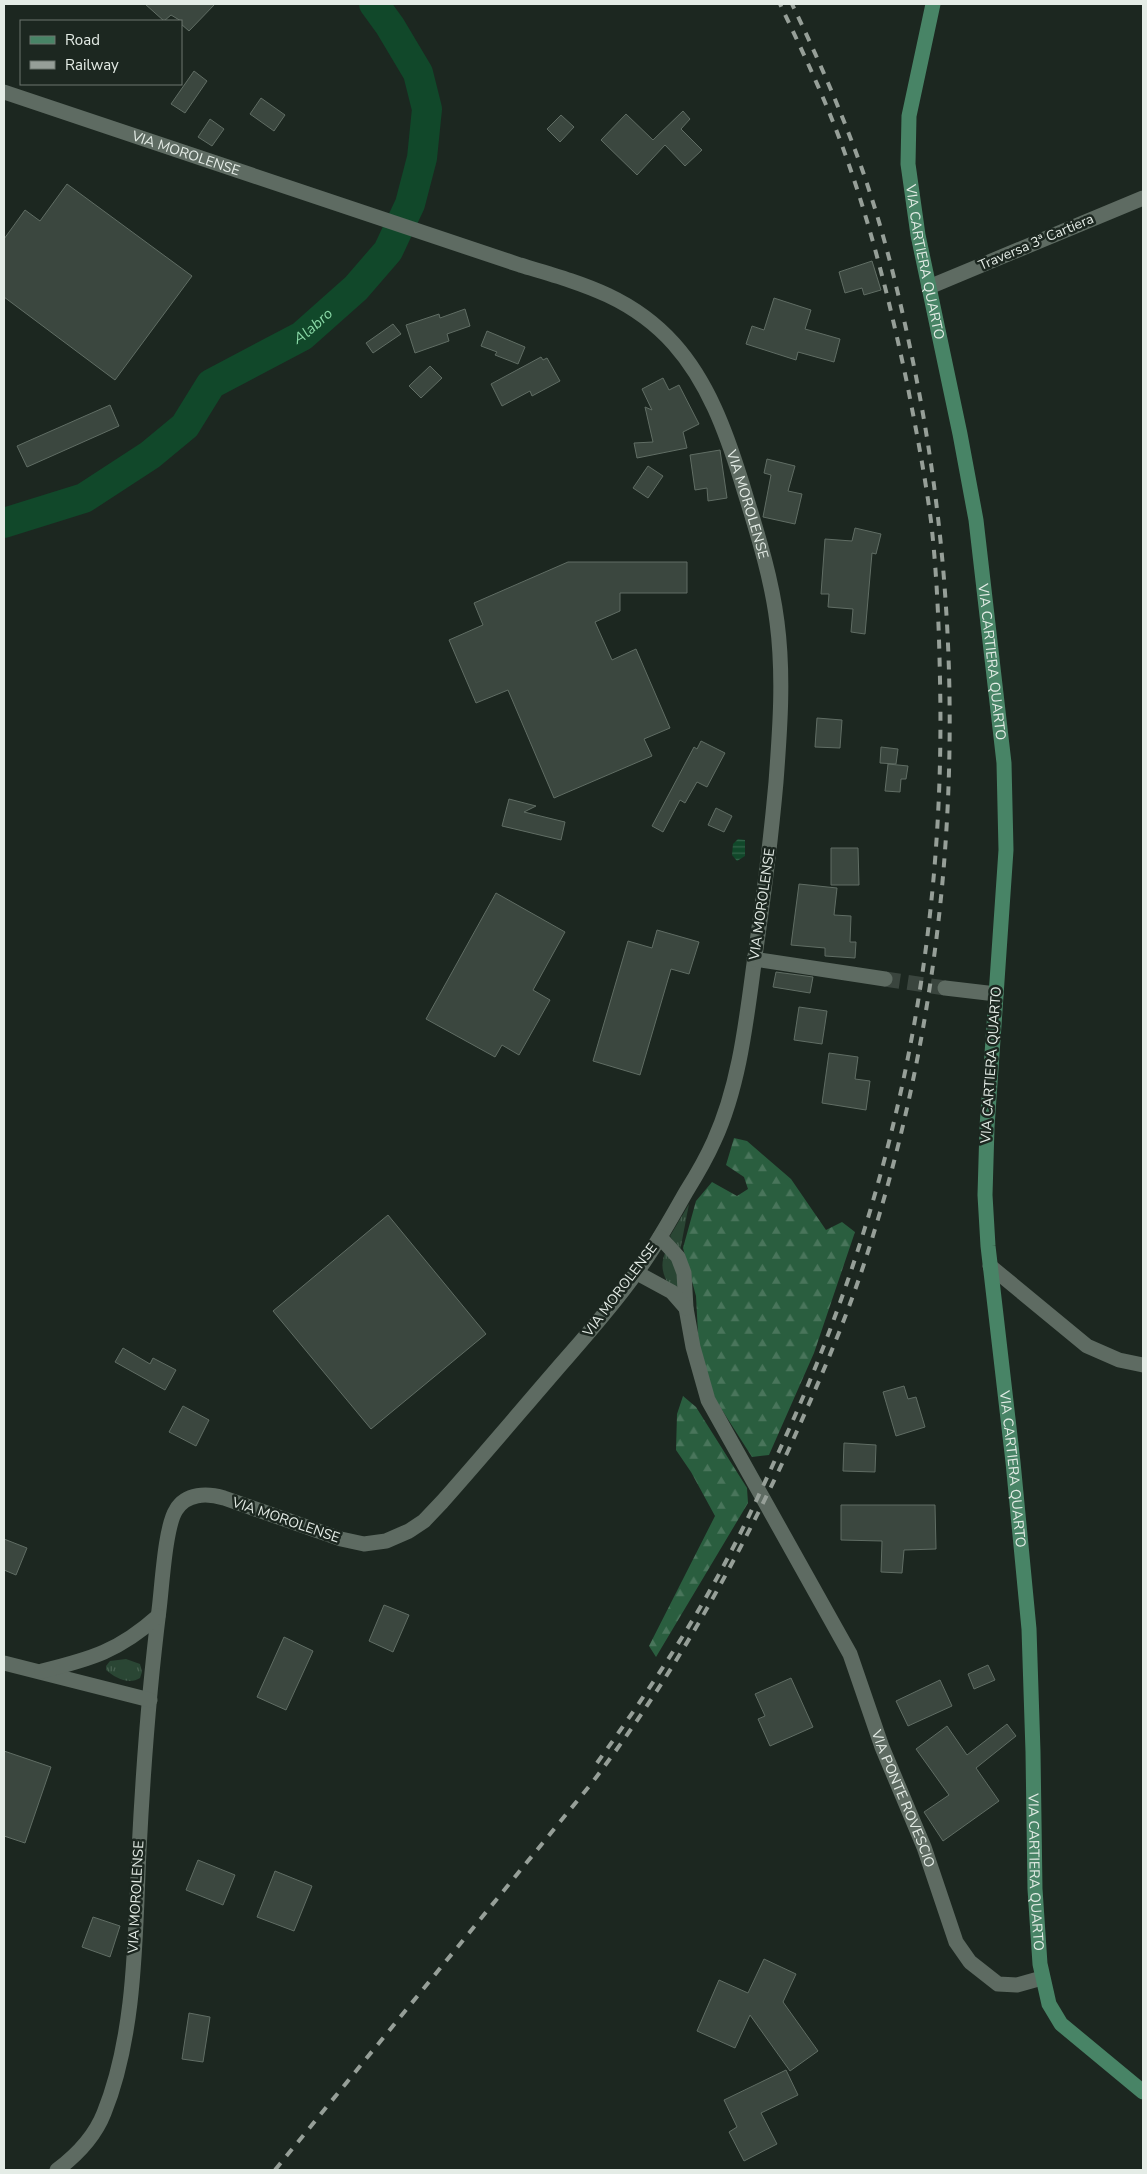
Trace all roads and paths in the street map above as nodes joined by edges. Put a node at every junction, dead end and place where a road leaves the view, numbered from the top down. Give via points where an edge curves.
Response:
1 (932, 4) edge
2 (4, 92) edge
3 (1143, 198) edge
4 (929, 287) junction
5 (754, 959) junction
6 (885, 979) tunnel mouth
7 (945, 988) tunnel mouth
8 (996, 994) junction
9 (660, 1237) junction
10 (990, 1266) junction
11 (637, 1273) junction
12 (686, 1308) junction
13 (1143, 1365) edge
14 (158, 1616) junction
15 (4, 1662) edge
16 (40, 1672) junction
17 (150, 1700) junction
18 (1042, 1978) junction
19 (1143, 2092) edge
20 (57, 2170) edge

1 - 4 street, VIA CARTIERA QUARTO via 913,89 907,137 912,205
2 - 5 street, VIA MOROLENSE via 580,283 627,304 658,328 683,354 715,410 737,468 774,599 780,642 779,747 770,845
3 - 4 street, Traversa 3ª Cartiera
4 - 8 street, VIA CARTIERA QUARTO via 976,520 1000,721 1006,833
5 - 6 street
5 - 9 street, VIA MOROLENSE via 726,1112 709,1152
7 - 8 street
8 - 10 street, VIA CARTIERA QUARTO via 985,1169
9 - 11 street, VIA MOROLENSE
9 - 12 street via 674,1251 683,1267
10 - 13 street via 1087,1346 1119,1360
10 - 18 street, VIA CARTIERA QUARTO via 1029,1629 1035,1889
11 - 12 street via 672,1292
11 - 14 street, VIA MOROLENSE via 442,1502 424,1521 402,1535 378,1543 358,1543 216,1496 200,1495 187,1499 174,1512 170,1528
12 - 18 street, VIA PONTE ROVESCIO via 704,1392 850,1654 877,1734 924,1847 956,1942 970,1962 998,1984 1017,1986
14 - 16 street via 133,1638 108,1652
14 - 17 street, VIA MOROLENSE
15 - 16 street
16 - 17 street
17 - 20 street, VIA MOROLENSE via 132,1977 123,2052 99,2124 87,2142
18 - 19 street, VIA CARTIERA QUARTO via 1049,2004 1061,2024

